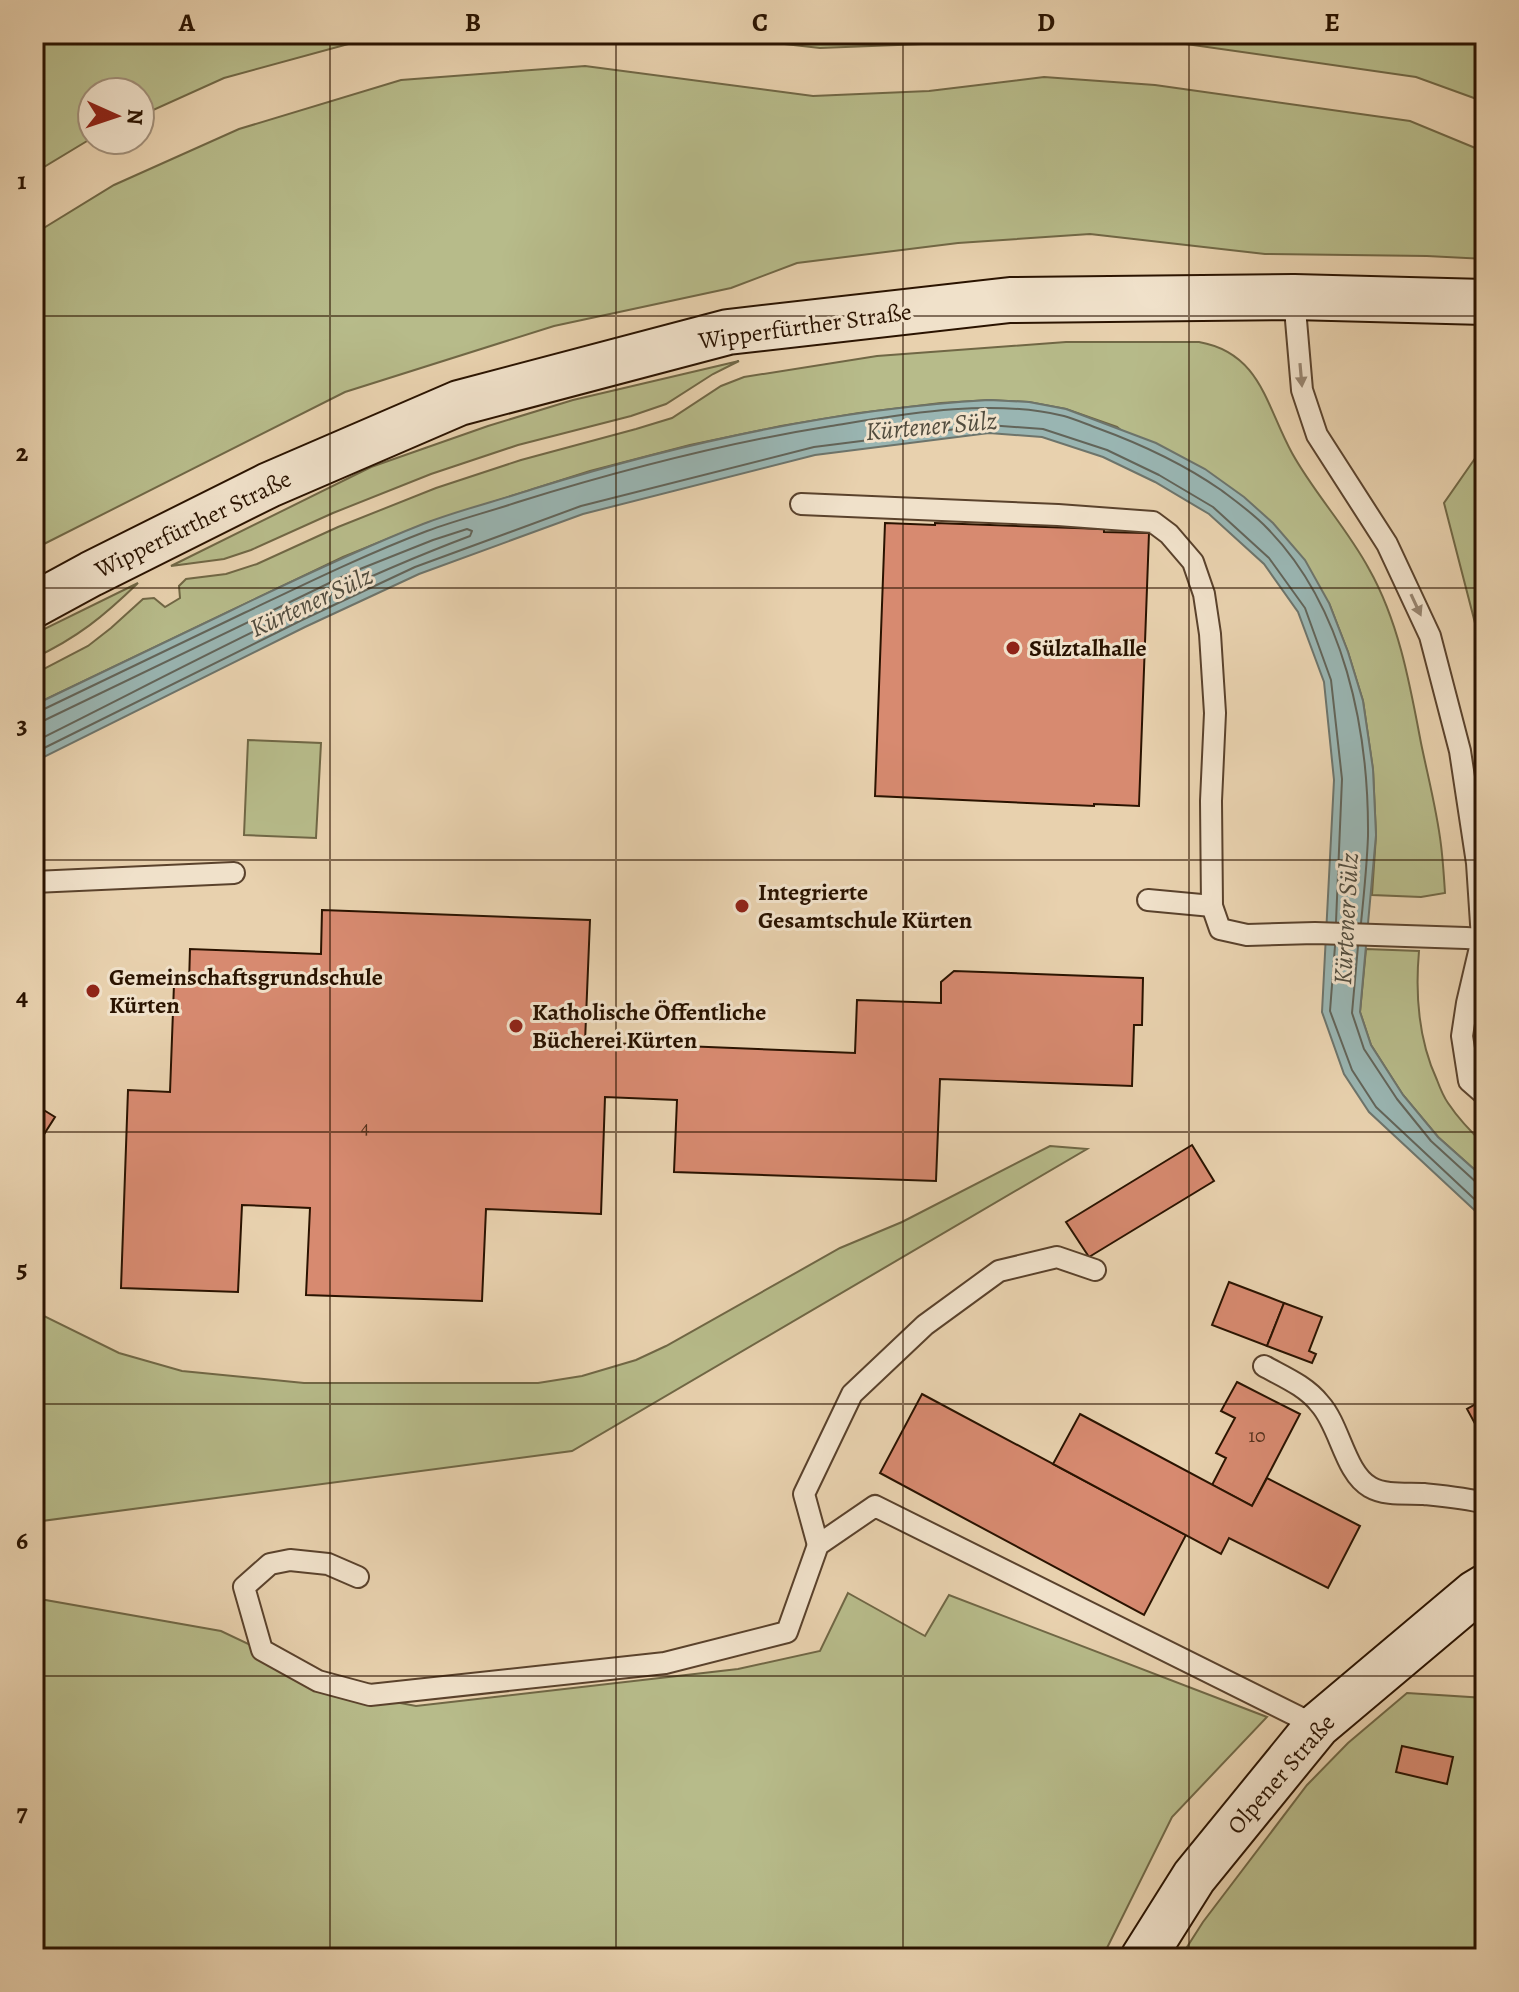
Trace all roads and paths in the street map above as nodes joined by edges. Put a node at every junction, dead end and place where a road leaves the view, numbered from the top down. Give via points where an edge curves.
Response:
1 (1294, 297) junction
2 (1485, 302) edge
3 (801, 504) dead end
4 (34, 605) edge
5 (234, 873) dead end
6 (34, 882) edge
7 (1148, 900) dead end
8 (1212, 906) junction
9 (1484, 940) edge
10 (1485, 1095) edge
11 (1095, 1270) dead end
12 (1264, 1366) dead end
13 (1485, 1503) edge
14 (818, 1545) junction
15 (358, 1577) dead end
16 (1485, 1587) edge
17 (1317, 1726) junction
18 (1143, 1958) edge

1 - 2 main road, Wipperfürther Straße
1 - 4 main road, Wipperfürther Straße via 1010,300 728,332 459,403 269,485
1 -> 9 lane via 1302,390 1317,435 1387,544 1430,636 1460,751
3 - 8 lane via 1153,522 1169,534 1193,562 1210,634 1215,713
5 - 6 lane
7 - 8 lane
8 - 9 lane via 1220,929 1247,935
9 - 10 lane via 1462,1036 1469,1081
11 - 14 lane via 1057,1257 999,1271 925,1325 852,1394 804,1494
12 - 13 lane via 1320,1404 1357,1475 1370,1488
14 - 15 lane via 787,1632 665,1663 370,1695 318,1681 262,1650 244,1587 270,1564 328,1564
14 - 17 lane via 875,1506
16 - 17 main road, Olpener Straße
17 - 18 main road, Olpener Straße via 1194,1877

